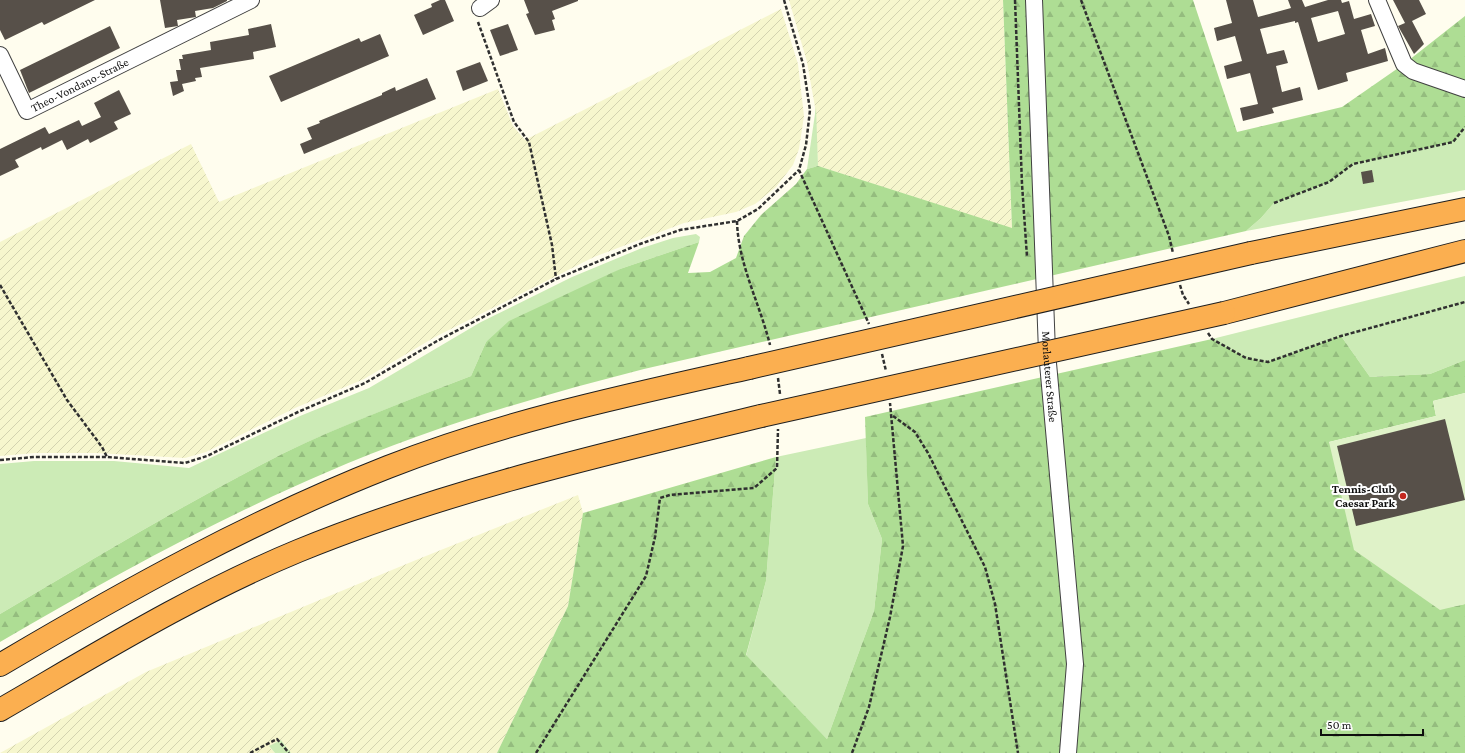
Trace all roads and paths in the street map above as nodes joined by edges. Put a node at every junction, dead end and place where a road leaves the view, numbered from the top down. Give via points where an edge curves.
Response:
1 (252, 0) edge
2 (784, 0) edge
3 (1034, 0) edge
4 (1081, 0) edge
5 (1377, 0) edge
6 (486, 4) edge
7 (0, 55) edge
8 (1465, 89) edge
9 (1465, 127) edge
10 (799, 170) junction
11 (1274, 203) dead end
12 (1465, 209) edge
13 (736, 221) junction
14 (1465, 251) edge
15 (1174, 258) dead end
16 (556, 280) junction
17 (1179, 280) dead end
18 (0, 285) edge
19 (1465, 302) edge
20 (1191, 308) dead end
21 (871, 329) dead end
22 (1207, 332) dead end
23 (880, 350) dead end
24 (772, 351) dead end
25 (777, 372) dead end
26 (886, 372) dead end
27 (779, 401) dead end
28 (890, 401) dead end
29 (892, 416) junction
30 (770, 420) junction
31 (107, 457) junction
32 (0, 460) edge
33 (0, 665) edge
34 (0, 710) edge
35 (250, 753) edge
36 (289, 753) edge
37 (536, 753) edge
38 (852, 753) edge
39 (1018, 753) edge
40 (1068, 753) edge

1 - 7 street, Theo-Vondano-Straße via 27,111
2 - 10 path via 802,64 810,110 806,145
3 - 40 street, Morlauterer Straße via 1047,352 1075,664
4 - 15 path via 1169,236
5 - 8 street via 1404,64 1413,70
6 - 16 path via 477,19 514,122 529,142 552,245
9 - 11 path via 1453,142 1353,164 1329,182
10 - 13 path via 758,209
10 - 21 path
12 - 33 highway, bridge via 1251,253 584,405 500,429 388,467 246,530 165,571
13 - 16 path via 680,230
13 - 24 path via 737,236 749,282
14 - 30 highway, bridge via 1224,313
16 - 31 path via 437,341 365,383 207,456 185,463
17 - 20 path via 1183,295
18 - 31 path via 67,400
19 - 22 path via 1341,336 1268,362 1246,358 1212,339
23 - 26 path
25 - 27 path via 780,386
28 - 29 path
29 - 38 path via 903,546 869,707
29 - 39 path via 915,432 928,453 985,567 995,604
30 - 34 highway via 514,479 427,504 351,530 296,552 196,600
30 - 37 path via 777,468 754,488 660,498 646,576
31 - 32 path via 34,456
35 - 36 path via 279,739

